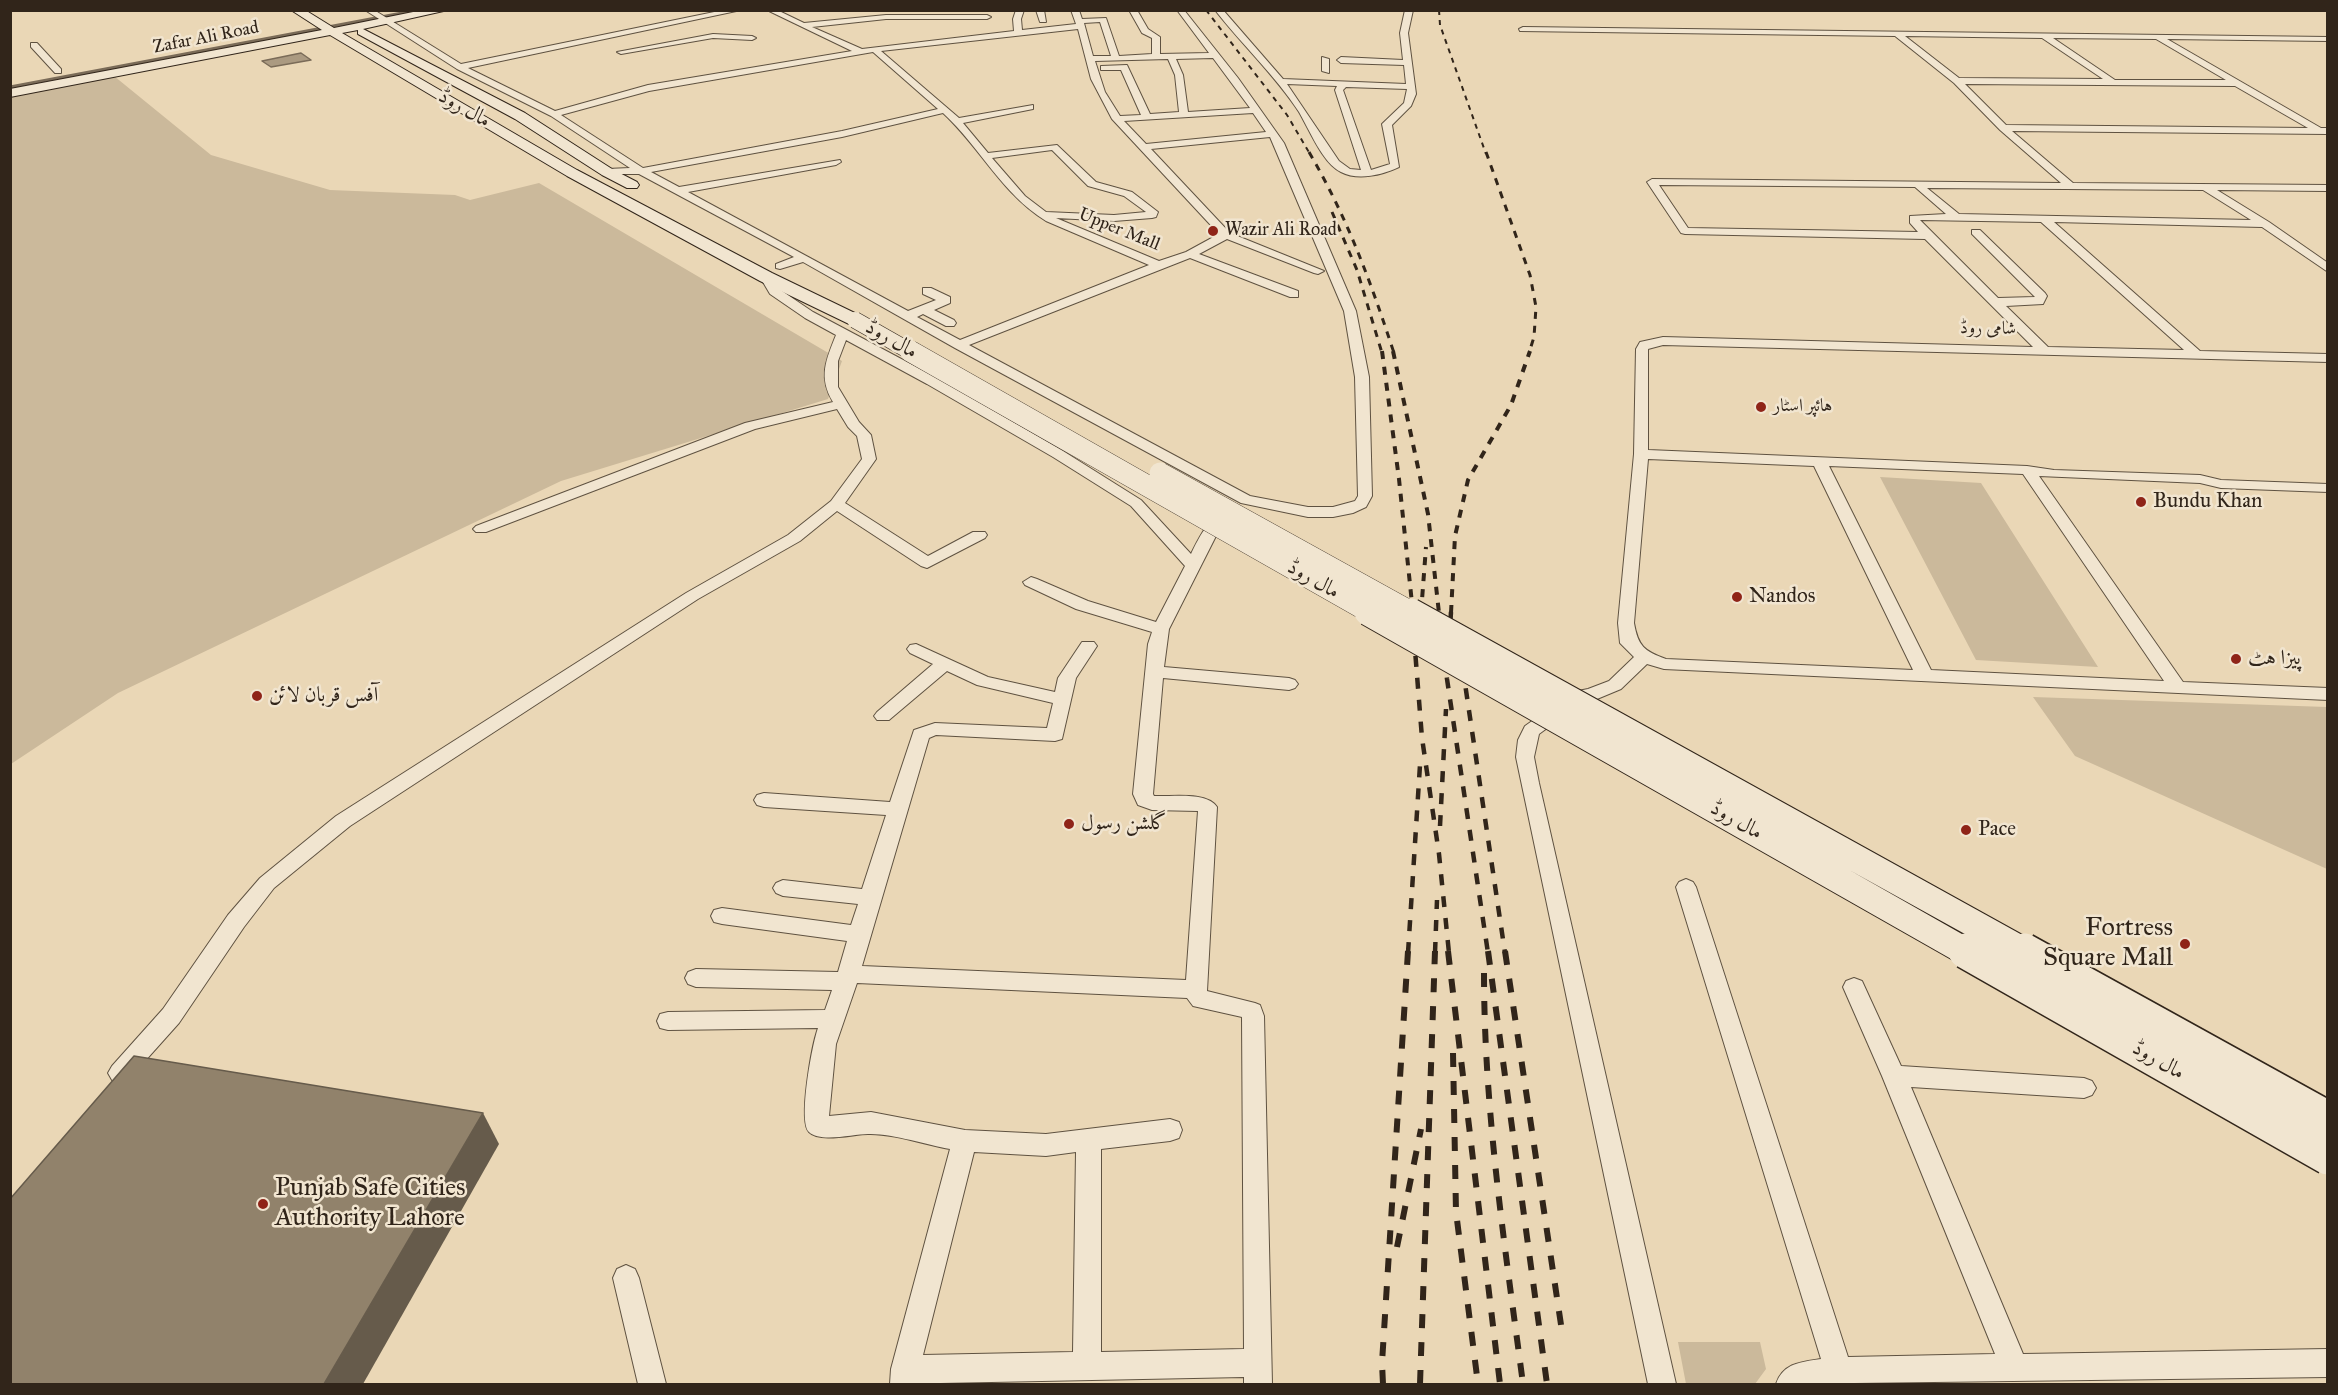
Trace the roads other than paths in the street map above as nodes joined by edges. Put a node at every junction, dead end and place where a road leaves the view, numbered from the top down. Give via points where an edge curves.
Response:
1 (443, 10) edge
2 (738, 10) edge
3 (770, 10) edge
4 (1020, 10) edge
5 (1040, 10) edge
6 (1075, 10) edge
7 (1133, 10) edge
8 (1180, 10) edge
9 (1218, 10) edge
10 (1409, 10) edge
11 (909, 13) edge
12 (989, 14) edge
13 (378, 15) edge
14 (919, 15) junction
15 (1042, 20) dead end
16 (1080, 23) junction
17 (329, 24) edge
18 (806, 26) junction
19 (932, 28) dead end
20 (1523, 29) dead end
21 (1018, 31) junction
22 (289, 34) junction
23 (990, 34) junction
24 (1898, 34) junction
25 (2043, 36) junction
26 (2157, 37) junction
27 (752, 38) dead end
28 (597, 39) junction
29 (2328, 39) edge
30 (685, 41) junction
31 (422, 44) junction
32 (34, 45) dead end
33 (397, 50) junction
34 (875, 50) junction
35 (621, 52) junction
36 (861, 52) junction
37 (1215, 55) junction
38 (652, 56) dead end
39 (1170, 56) junction
40 (662, 57) dead end
41 (1156, 57) junction
42 (1116, 58) junction
43 (1325, 59) dead end
44 (1341, 60) dead end
45 (1408, 63) junction
46 (1090, 64) junction
47 (460, 67) junction
48 (1316, 70) dead end
49 (58, 71) junction
50 (1326, 71) junction
51 (1337, 72) dead end
52 (1377, 75) dead end
53 (20, 78) dead end
54 (1279, 81) junction
55 (1957, 81) junction
56 (1410, 82) junction
57 (2114, 82) junction
58 (1344, 83) junction
59 (2237, 83) junction
60 (10, 93) edge
61 (1030, 107) dead end
62 (944, 110) junction
63 (1255, 110) junction
64 (554, 114) junction
65 (1184, 114) junction
66 (1147, 117) junction
67 (1118, 119) junction
68 (957, 121) junction
69 (2003, 128) junction
70 (2325, 133) edge
71 (1271, 134) junction
72 (1046, 139) dead end
73 (1054, 147) junction
74 (1145, 147) junction
75 (984, 156) junction
76 (836, 162) dead end
77 (641, 171) junction
78 (607, 172) junction
79 (1367, 172) junction
80 (625, 181) junction
81 (1917, 184) junction
82 (2070, 185) junction
83 (2205, 187) junction
84 (2328, 188) edge
85 (680, 190) junction
86 (646, 192) dead end
87 (1037, 213) junction
88 (1956, 217) junction
89 (2043, 219) junction
90 (2265, 224) junction
91 (1976, 232) dead end
92 (1226, 235) junction
93 (1928, 236) junction
94 (1190, 254) junction
95 (804, 258) junction
96 (775, 263) joint
97 (1159, 265) junction
98 (2328, 269) edge
99 (1318, 271) dead end
100 (800, 276) dead end
101 (927, 291) dead end
102 (831, 292) dead end
103 (1293, 294) dead end
104 (1996, 302) junction
105 (923, 309) junction
106 (908, 315) junction
107 (856, 322) junction
108 (950, 323) dead end
109 (959, 345) junction
110 (2044, 350) junction
111 (2198, 355) junction
112 (2328, 358) edge
113 (841, 404) junction
114 (1641, 454) junction
115 (1820, 462) junction
116 (2027, 470) junction
117 (2328, 477) edge
118 (2328, 488) edge
119 (1246, 500) junction
120 (836, 504) junction
121 (481, 529) dead end
122 (979, 535) dead end
123 (1193, 566) junction
124 (1031, 582) dead end
125 (1161, 628) junction
126 (1088, 646) dead end
127 (916, 649) dead end
128 (1644, 657) junction
129 (945, 663) junction
130 (1156, 672) junction
131 (1924, 677) junction
132 (1289, 684) dead end
133 (2178, 688) junction
134 (2328, 694) edge
135 (1061, 699) junction
136 (883, 716) dead end
137 (764, 800) dead end
138 (899, 808) junction
139 (1686, 886) dead end
140 (783, 888) dead end
141 (871, 898) junction
142 (722, 916) dead end
143 (859, 934) junction
144 (848, 977) junction
145 (696, 978) dead end
146 (1854, 987) dead end
147 (1196, 989) junction
148 (833, 1019) junction
149 (668, 1021) dead end
150 (1894, 1076) junction
151 (108, 1088) edge
152 (2084, 1088) dead end
153 (2328, 1119) edge
154 (1170, 1130) dead end
155 (965, 1140) junction
156 (1089, 1140) junction
157 (2328, 1157) edge
158 (626, 1278) dead end
159 (2328, 1363) edge
160 (1087, 1366) junction
161 (2015, 1369) junction
162 (1839, 1371) junction
163 (1258, 1374) edge
164 (905, 1377) edge
165 (652, 1384) edge
166 (1662, 1384) edge
167 (1790, 1384) edge

1 - 13 main road, Zafar Ali Road
2 - 28 street
3 - 18 street
4 - 21 street
5 - 15 street
6 - 16 street
7 - 41 street via 1145,31 1156,37
8 - 37 street
9 - 54 street
10 - 45 street via 1404,33
11 - 14 street
11 - 18 street
12 - 14 street
12 - 23 street
13 - 17 main road, Zafar Ali Road
13 - 17 main road, Zafar Ali Road
13 - 31 street
14 - 19 street
16 - 21 street
16 - 42 street via 1103,21
16 - 46 street
17 - 22 main road, Zafar Ali Road
17 - 22 main road, Zafar Ali Road
17 - 22 main road via 326,40
17 - 33 main road, مال روڈ
17 - 107 main road, مال روڈ via 572,173
18 - 36 street
20 - 24 street
21 - 23 street
22 - 49 main road, Zafar Ali Road
22 - 60 main road, Zafar Ali Road
23 - 34 street
24 - 25 street
24 - 55 street
25 - 26 street
25 - 57 street
26 - 29 street
26 - 59 street
27 - 30 street via 713,36
28 - 35 street
28 - 47 street
30 - 35 street
30 - 40 street
31 - 33 street
31 - 47 street
32 - 49 street
33 - 78 main road, مال روڈ via 520,116
34 - 36 street
34 - 62 street, Upper Mall
35 - 38 street
36 - 64 street via 648,88
37 - 39 street
37 - 63 street
39 - 41 street
39 - 65 street via 1179,75
41 - 42 street
42 - 46 street
43 - 50 street
44 - 45 street
45 - 56 street
46 - 66 street via 1124,67
46 - 67 street via 1105,102
47 - 64 street
48 - 50 street
49 - 53 main road, Zafar Ali Road
50 - 51 street
52 - 56 street
54 - 58 street via 1304,78
54 - 79 street via 1337,164 1346,171
55 - 57 street
55 - 69 street
56 - 58 street
56 - 79 street via 1412,94 1408,104 1387,123 1395,165
57 - 59 street
58 - 79 street via 1340,90
59 - 70 street
61 - 68 street
62 - 68 street, Upper Mall
62 - 77 street via 842,134
63 - 65 street
63 - 71 street
64 - 77 street
65 - 66 street
66 - 67 street
67 - 74 street
68 - 75 street, Upper Mall
69 - 70 street
69 - 82 street
71 - 74 street
71 - 119 street via 1279,143 1350,310 1362,377 1365,496 1361,504 1333,512 1308,512
72 - 73 street
73 - 75 street
73 - 87 street via 1092,184 1128,194 1153,214 1114,218
74 - 92 street
75 - 87 street, Upper Mall
76 - 85 street
77 - 78 street
77 - 80 street
77 - 85 street
78 - 80 main road, مال روڈ
80 - 86 main road, مال روڈ
81 - 82 street
81 - 88 street
81 - 93 street via 1652,182 1685,231
82 - 83 street
83 - 84 street
83 - 90 street
85 - 95 street
87 - 97 street, Upper Mall
88 - 89 street
88 - 93 street via 1914,218
89 - 90 street
89 - 111 street
90 - 98 street
91 - 104 street via 2041,296 2034,302
92 - 94 street, Upper Mall
92 - 99 street
93 - 104 street
94 - 97 street, Upper Mall
94 - 103 street
95 - 96 street
95 - 106 street
96 - 100 main road
97 - 109 street
101 - 105 street via 946,300
102 - 107 main road, مال روڈ
104 - 110 street
105 - 106 street
105 - 108 street
106 - 109 street
107 - 113 street via 832,361 831,387
107 - 123 street via 1136,503
107 - 153 main road, مال روڈ, bridge
107 - 157 main road, مال روڈ, bridge
109 - 119 street
110 - 111 street, شامی روڈ
110 - 114 street, شامی روڈ via 1647,343 1642,349
111 - 112 street, شامی روڈ
113 - 120 street via 864,435 869,459
113 - 121 street via 750,426
114 - 115 street
114 - 128 street via 1626,623 1629,643
115 - 116 street
115 - 131 street
116 - 117 street via 2068,467
116 - 118 street
116 - 133 street
119 - 123 street via 1210,532
120 - 122 street via 927,563
120 - 151 street via 794,538 692,596 343,821 267,884 236,921 171,1016
123 - 125 street
124 - 125 street via 1082,605
125 - 130 street
126 - 135 street via 1067,678
127 - 129 street
128 - 131 street via 1664,664
128 - 166 street via 1604,691 1579,696 1535,726 1527,740 1525,757
129 - 135 street via 983,681
129 - 136 street
130 - 132 street
130 - 147 street via 1145,800 1200,804 1207,807 1208,813
131 - 133 street
133 - 134 street
135 - 138 street via 1057,733 1051,737 934,729 921,735
137 - 138 street
138 - 141 street
139 - 162 street
140 - 141 street
141 - 143 street
142 - 143 street
143 - 144 street
144 - 145 street
144 - 147 street
144 - 148 street
146 - 150 street
147 - 163 street via 1201,1000 1247,1009 1253,1016
148 - 149 street
148 - 155 street via 824,1044 818,1126 871,1123
150 - 152 street
150 - 161 street
154 - 156 street
155 - 156 street via 1046,1145
155 - 164 street
156 - 160 street
158 - 165 street
159 - 161 street
160 - 163 street
160 - 164 street
161 - 162 street
162 - 167 street via 1799,1376

